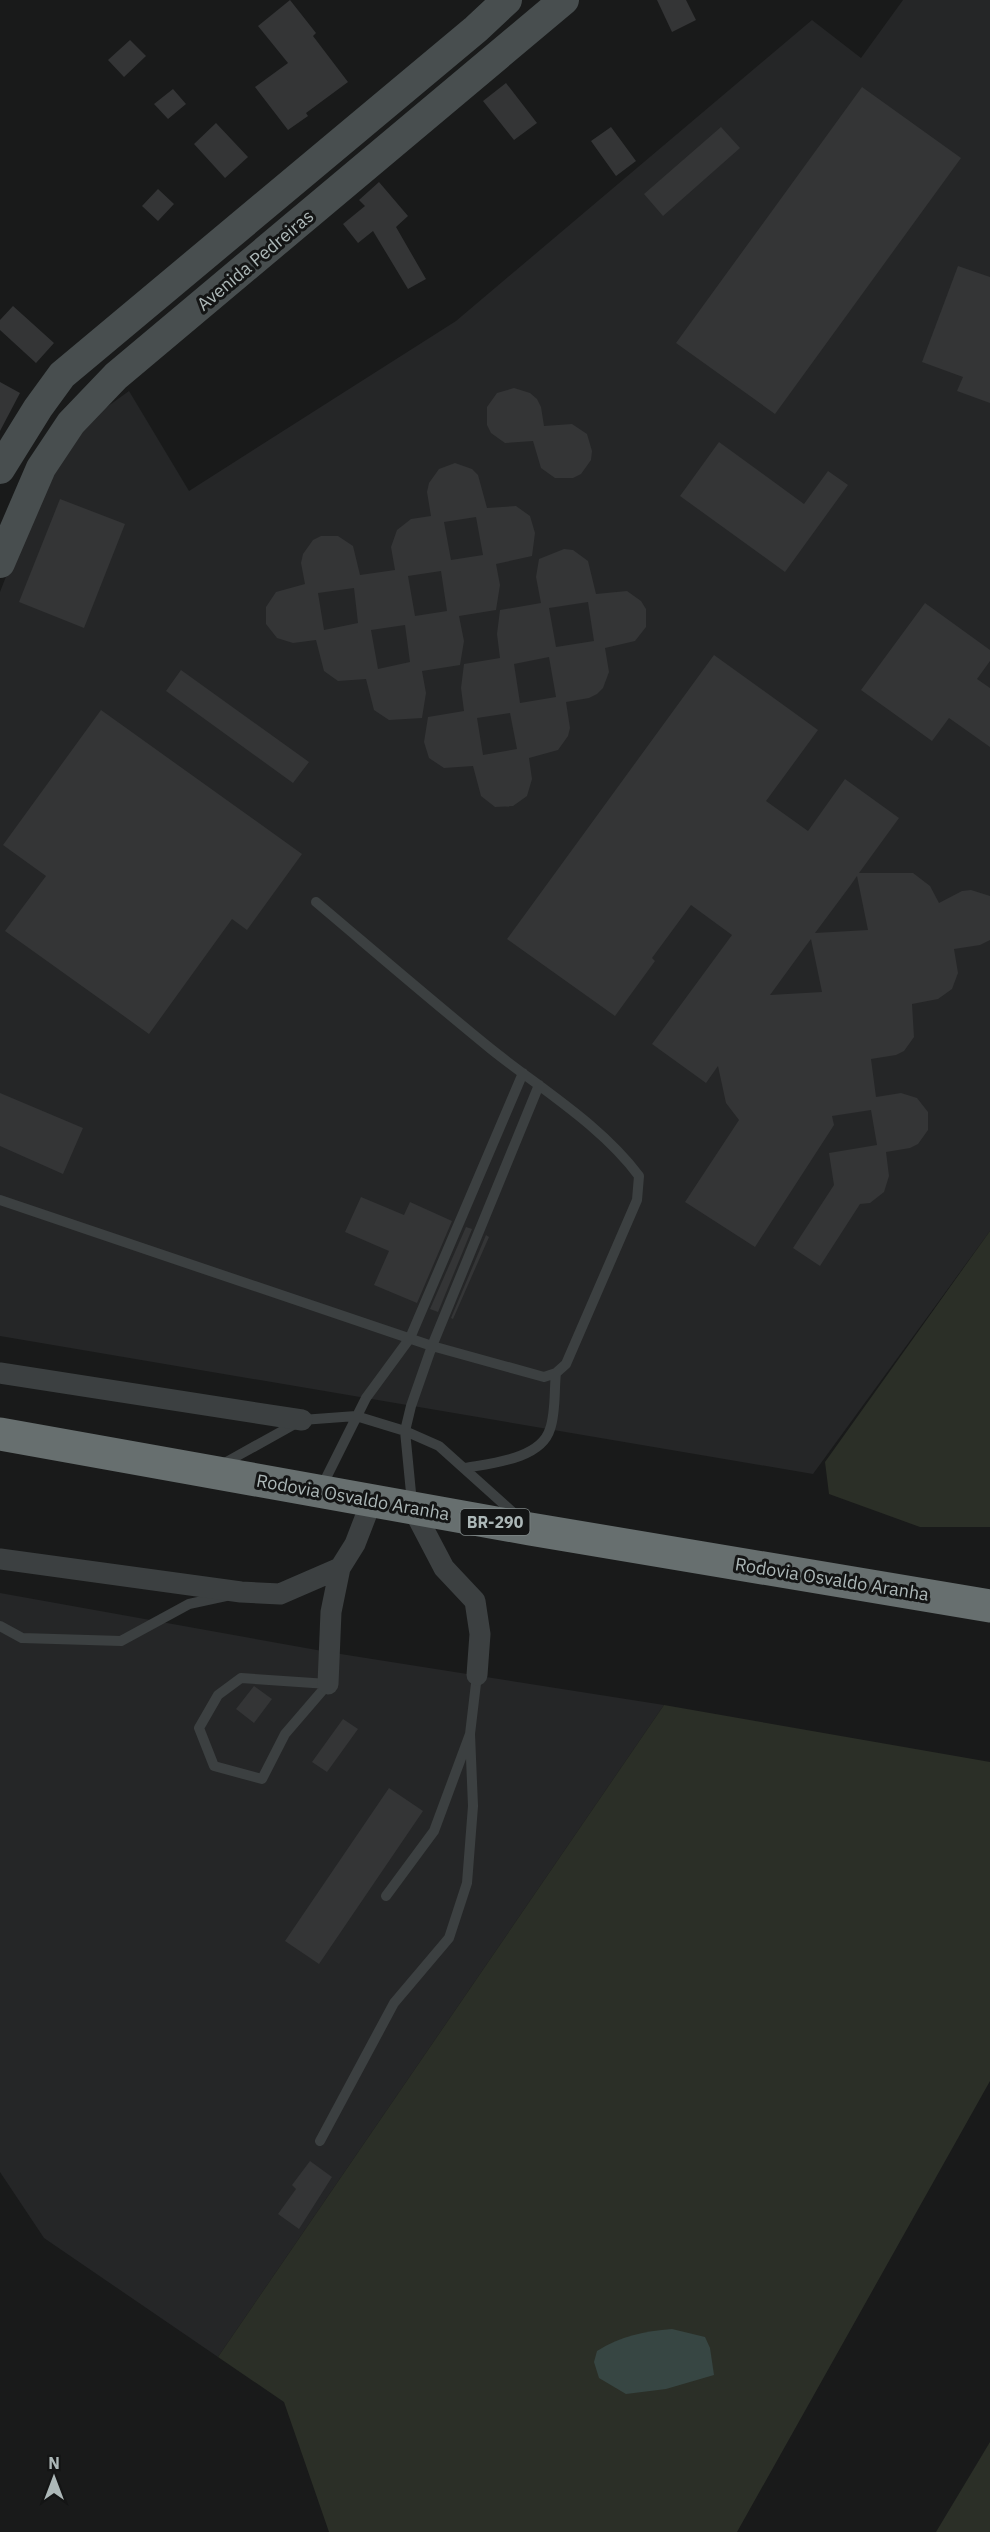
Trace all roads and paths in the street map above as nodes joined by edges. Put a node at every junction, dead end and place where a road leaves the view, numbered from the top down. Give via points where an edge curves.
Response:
1 (507, 0) edge
2 (564, 0) edge
3 (277, 195) junction
4 (300, 222) junction
5 (38, 408) junction
6 (71, 423) junction
7 (0, 469) edge
8 (0, 563) edge
9 (316, 902) dead end
10 (523, 1073) junction
11 (539, 1084) junction
12 (0, 1200) edge
13 (410, 1338) junction
14 (432, 1346) junction
15 (0, 1373) edge
16 (556, 1373) junction
17 (356, 1416) junction
18 (302, 1420) junction
19 (405, 1431) junction
20 (0, 1434) edge
21 (465, 1468) junction
22 (210, 1471) junction
23 (320, 1491) junction
24 (372, 1500) junction
25 (412, 1507) junction
26 (530, 1528) junction
27 (0, 1559) edge
28 (340, 1568) junction
29 (241, 1592) junction
30 (990, 1605) edge
31 (0, 1626) edge
32 (477, 1675) joint
33 (328, 1684) junction
34 (471, 1734) junction
35 (386, 1896) dead end
36 (320, 2141) dead end

1 - 3 main road, Avenida Pedreiras
2 - 4 main road, Avenida Pedreiras
3 - 4 main road
3 - 5 main road, Avenida Pedreiras via 62,375
4 - 6 main road, Avenida Pedreiras via 116,376
5 - 6 main road
5 - 7 main road, Avenida Pedreiras
6 - 8 main road, Avenida Pedreiras via 41,468
9 - 10 lane
10 - 11 lane
10 - 13 lane
11 - 14 lane
11 - 16 lane via 625,1157 639,1176 637,1200 566,1364
12 - 13 lane
13 - 14 lane
13 - 17 lane
14 - 16 lane via 544,1377
14 - 19 lane
15 - 18 street
16 - 21 lane via 551,1428 544,1441 513,1460
17 - 18 lane
17 - 19 lane
17 - 23 lane
18 - 22 lane
19 - 21 lane via 439,1446
19 - 25 lane
20 - 22 highway, Rodovia Osvaldo Aranha / BR-290
21 - 26 lane
22 - 23 highway, Rodovia Osvaldo Aranha / BR-290
23 - 24 highway, Rodovia Osvaldo Aranha / BR-290
24 - 25 highway, Rodovia Osvaldo Aranha / BR-290
24 - 28 street via 355,1544
25 - 26 highway, Rodovia Osvaldo Aranha / BR-290
25 - 32 street via 444,1568 475,1601 480,1634
26 - 30 highway, Rodovia Osvaldo Aranha / BR-290
27 - 29 street
28 - 29 street via 280,1594
28 - 33 street via 331,1612
29 - 31 lane via 189,1604 121,1641 22,1638
32 - 34 lane
33 - 33 lane via 285,1734 262,1779 214,1766 199,1728 218,1695 241,1678
34 - 35 lane via 434,1831
34 - 36 lane via 473,1806 467,1883 449,1938 394,2003

